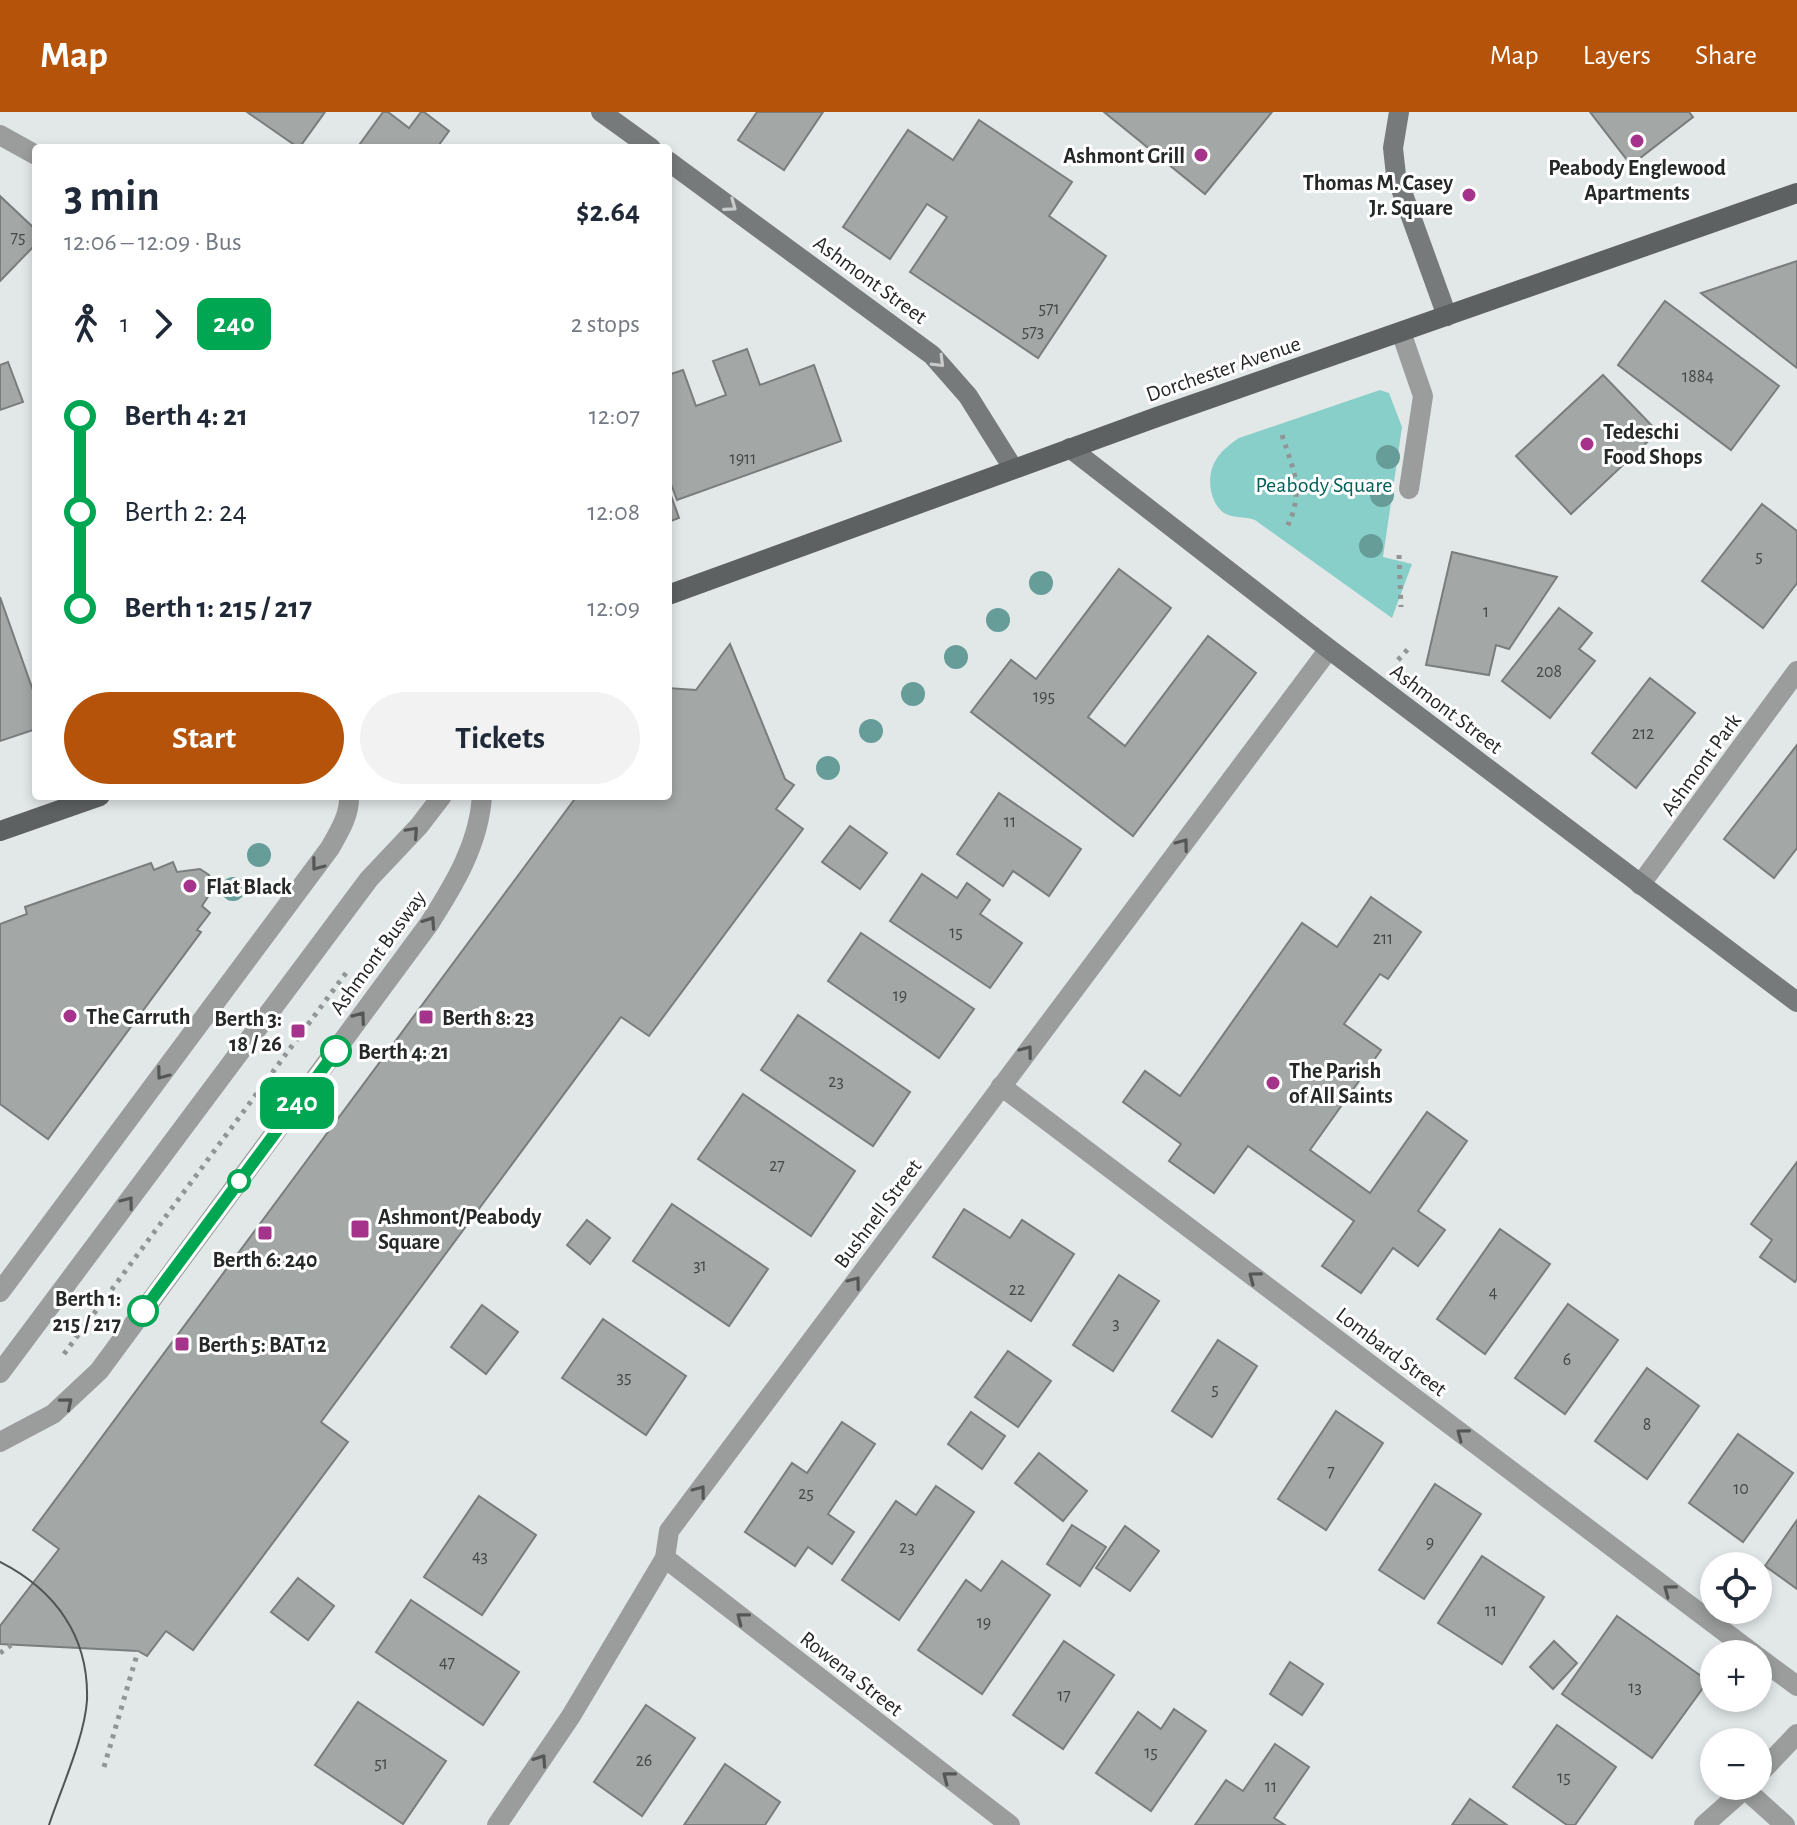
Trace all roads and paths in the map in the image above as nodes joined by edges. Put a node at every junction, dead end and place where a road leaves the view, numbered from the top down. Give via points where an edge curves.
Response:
1 (601, 112) edge
2 (1399, 112) edge
3 (0, 135) edge
4 (645, 144) edge
5 (32, 153) edge
6 (672, 164) edge
7 (1797, 193) edge
8 (1447, 316) junction
9 (1401, 332) junction
10 (1282, 435) dead end
11 (1070, 448) junction
12 (1013, 468) junction
13 (1409, 489) dead end
14 (1286, 529) dead end
15 (1399, 555) dead end
16 (672, 594) edge
17 (1401, 607) dead end
18 (1329, 649) junction
19 (1797, 671) edge
20 (89, 800) edge
21 (349, 800) edge
22 (439, 800) edge
23 (482, 800) edge
24 (0, 831) edge
25 (1640, 885) junction
26 (352, 965) dead end
27 (1797, 1002) edge
28 (1001, 1086) junction
29 (0, 1292) edge
30 (62, 1356) dead end
31 (0, 1373) edge
32 (0, 1442) edge
33 (665, 1558) junction
34 (1735, 1640) edge
35 (11, 1645) dead end
36 (138, 1651) dead end
37 (0, 1653) edge
38 (1772, 1668) edge
39 (1797, 1686) edge
40 (1797, 1734) edge
41 (1772, 1760) edge
42 (104, 1767) dead end
43 (1731, 1800) edge
44 (1764, 1800) edge
45 (497, 1825) edge
46 (1010, 1825) edge
47 (1704, 1825) edge
48 (1785, 1825) edge

1 - 4 main road
2 - 8 main road via 1393,148 1396,175
3 - 5 street
6 -> 12 main road, Ashmont Street via 932,355 968,396
7 - 8 main road, Dorchester Avenue
8 - 9 main road, Dorchester Avenue
9 - 11 main road, Dorchester Avenue
9 - 13 street via 1423,396
10 - 14 path via 1298,500
11 - 12 main road, Dorchester Avenue
11 - 18 main road, Ashmont Street
12 - 16 main road, Dorchester Avenue
15 - 17 path
18 - 25 main road, Ashmont Street
28 -> 18 street, Bushnell Street
19 - 25 street, Ashmont Park
20 - 24 main road
21 -> 29 street via 330,848
31 -> 22 street via 369,879
32 -> 23 street, Ashmont Busway via 53,1414 99,1371 436,913 464,865
25 - 27 main road, Ashmont Street
26 - 30 path
33 -> 28 street, Bushnell Street via 669,1531
34 -> 28 street, Lombard Street
45 -> 33 street, Bushnell Street via 571,1716
46 -> 33 street, Rowena Street
35 - 37 path
36 - 42 path
38 - 39 street, Lombard Street
40 - 41 street
43 - 47 street
44 - 48 street

